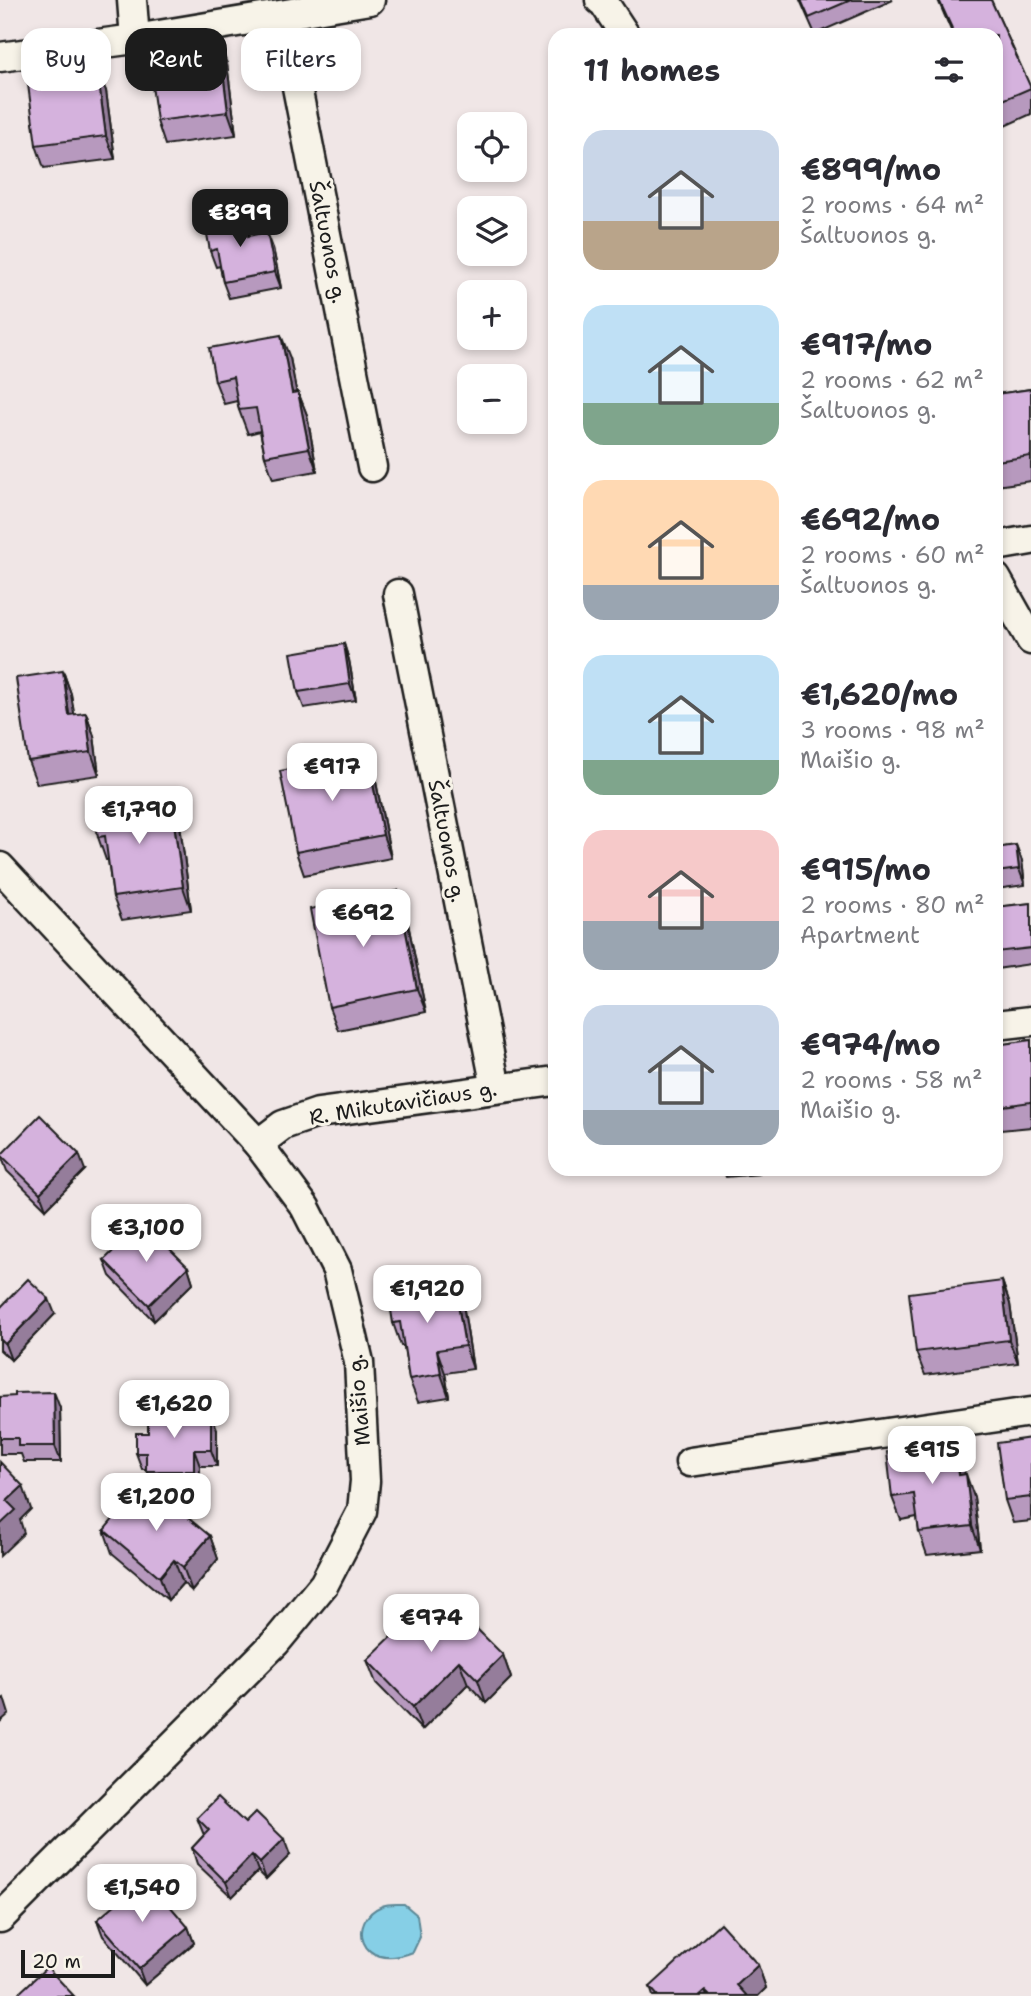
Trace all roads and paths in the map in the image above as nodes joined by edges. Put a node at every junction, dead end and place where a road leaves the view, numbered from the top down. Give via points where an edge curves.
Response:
1 (132, 0) edge
2 (370, 0) edge
3 (600, 0) edge
4 (283, 16) junction
5 (134, 28) edge
6 (206, 28) edge
7 (620, 28) edge
8 (125, 40) edge
9 (0, 57) edge
10 (372, 467) dead end
11 (1031, 540) edge
12 (1003, 545) edge
13 (1003, 590) edge
14 (398, 594) dead end
15 (1031, 640) edge
16 (0, 867) edge
17 (1031, 1021) edge
18 (1003, 1024) edge
19 (548, 1082) edge
20 (496, 1088) junction
21 (257, 1144) junction
22 (1031, 1412) edge
23 (690, 1462) dead end
24 (0, 1919) edge

1 - 5 street
2 - 4 street
3 - 7 street
4 - 6 street
4 - 10 street, Šaltuonos g.
8 - 9 street
11 - 12 street
13 - 15 street
14 - 20 street, Šaltuonos g.
16 - 21 street, Maišio g.
17 - 18 street
19 - 20 street, R. Mikutavičiaus g.
20 - 21 street, R. Mikutavičiaus g. via 318,1113 284,1125
21 - 24 street, Maišio g. via 305,1207 337,1270 359,1362 365,1481 362,1511 324,1584 276,1642
22 - 23 street

